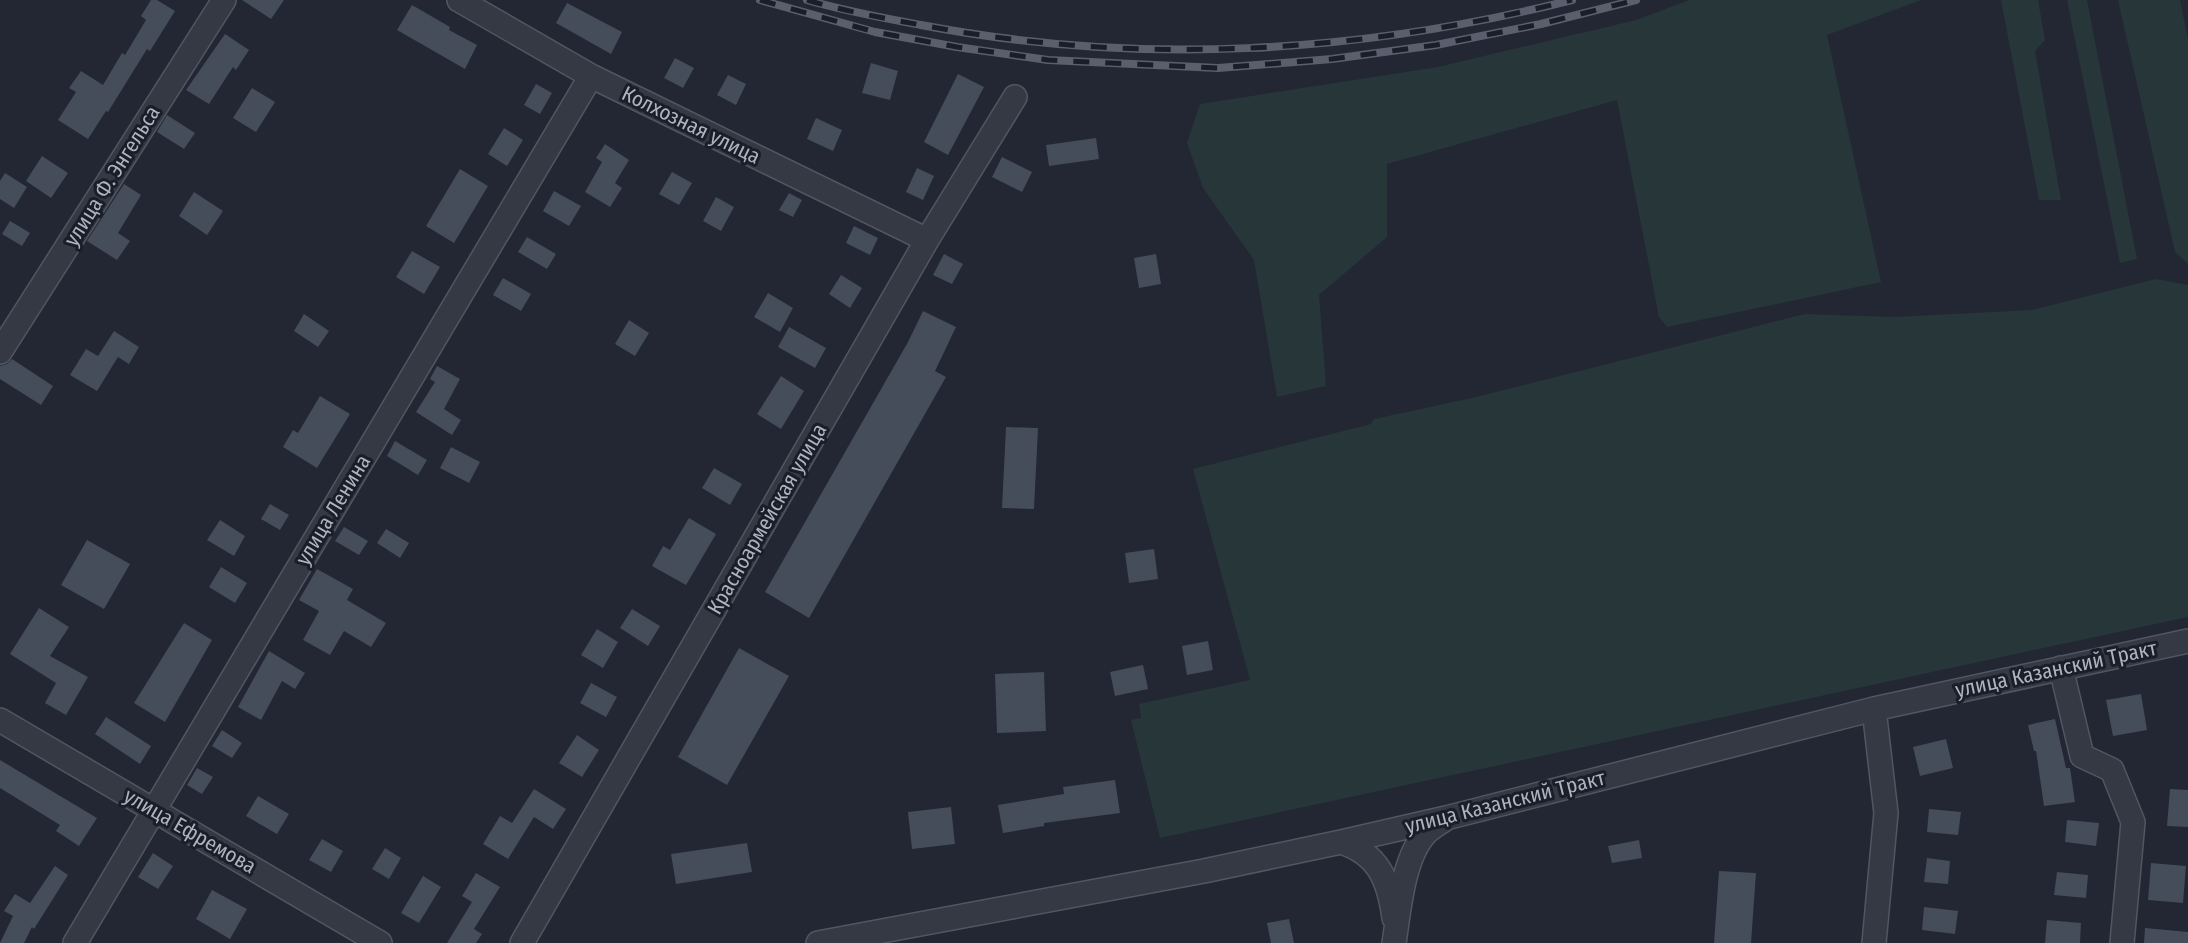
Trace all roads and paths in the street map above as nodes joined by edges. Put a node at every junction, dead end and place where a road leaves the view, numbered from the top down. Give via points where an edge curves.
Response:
1 (224, 0) edge
2 (459, 0) edge
3 (591, 76) junction
4 (1015, 97) dead end
5 (927, 240) junction
6 (0, 352) edge
7 (2188, 641) edge
8 (2061, 668) junction
9 (1874, 709) junction
10 (0, 720) edge
11 (154, 810) junction
12 (1446, 818) junction
13 (1341, 842) junction
14 (1395, 937) edge
15 (75, 943) edge
16 (380, 943) edge
17 (522, 943) edge
18 (818, 943) edge
19 (1874, 943) edge
20 (2122, 943) edge

1 - 6 street, улица Ф. Энгельса
2 - 3 street, Колхозная улица
3 - 5 street, Колхозная улица
3 - 11 street, улица Ленина
4 - 5 street, Красноармейская улица
5 - 17 street, Красноармейская улица
7 - 8 street, улица Казанский Тракт
8 - 9 street, улица Казанский Тракт
8 - 20 street via 2082,756 2112,769 2133,822
9 - 12 street, улица Казанский Тракт
9 - 19 street via 1886,813
10 - 11 street, улица Ефремова
11 - 15 street, улица Ленина
11 - 16 street, улица Ефремова
12 - 13 street, улица Казанский Тракт
12 - 14 street via 1414,850
13 - 14 street via 1367,855 1382,873 1391,894
13 - 18 street, улица Казанский Тракт

